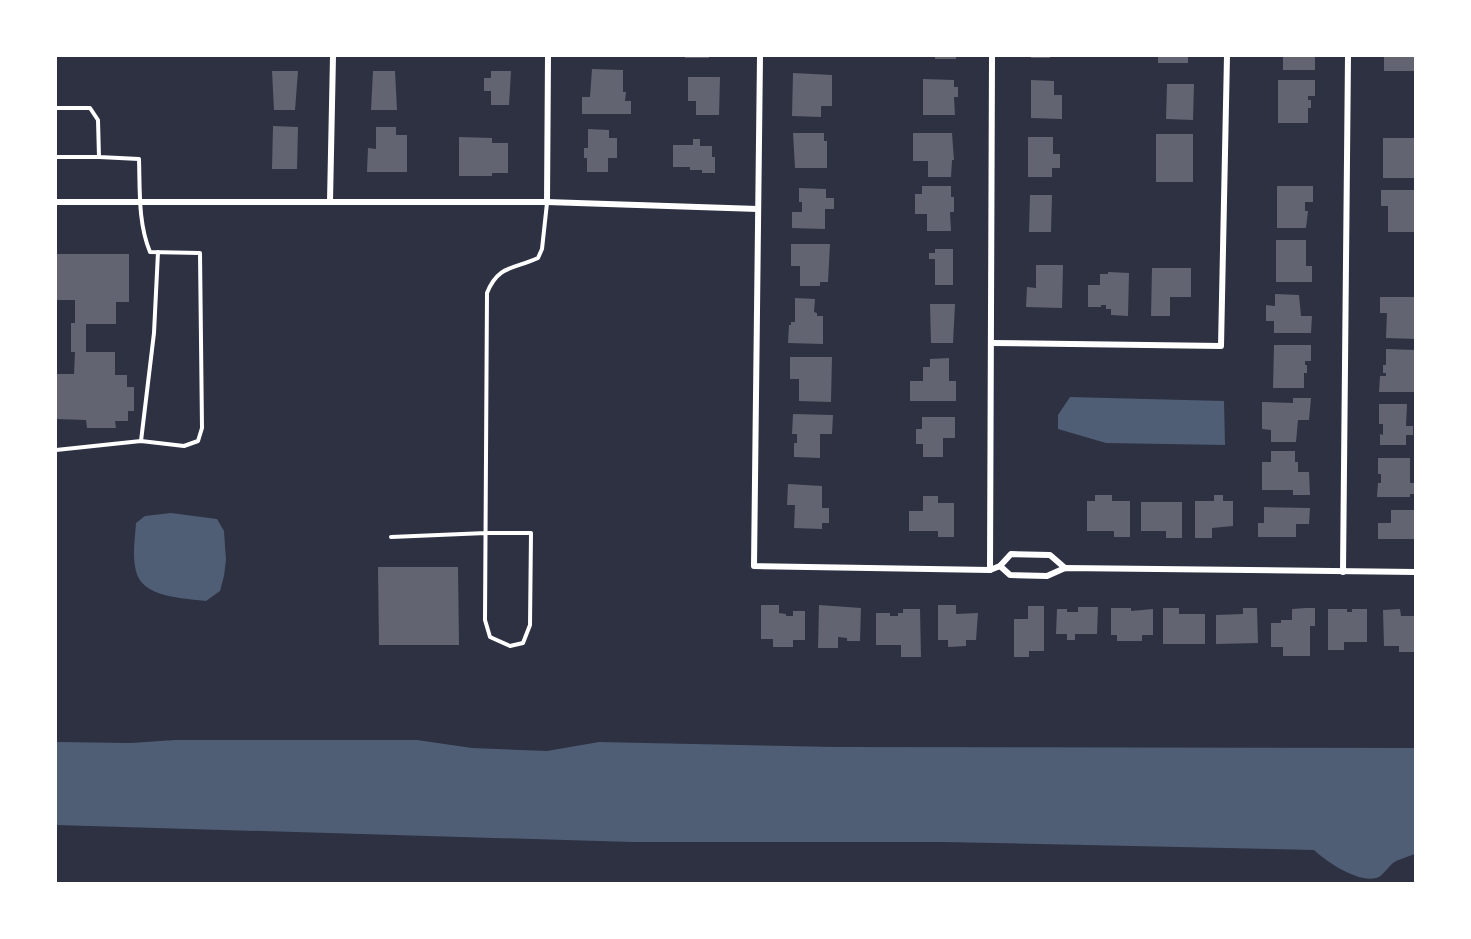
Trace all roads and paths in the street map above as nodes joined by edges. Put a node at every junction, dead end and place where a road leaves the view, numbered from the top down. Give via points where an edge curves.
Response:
1 (333, 56) edge
2 (548, 56) edge
3 (760, 56) edge
4 (992, 56) edge
5 (1227, 56) edge
6 (1348, 56) edge
7 (56, 108) edge
8 (56, 157) edge
9 (99, 157) junction
10 (330, 201) junction
11 (56, 202) edge
12 (140, 202) junction
13 (547, 202) junction
14 (758, 209) junction
15 (158, 252) junction
16 (991, 343) junction
17 (141, 441) junction
18 (56, 450) edge
19 (486, 533) junction
20 (392, 537) dead end
21 (1000, 566) junction
22 (1065, 568) junction
23 (990, 570) junction
24 (1343, 572) junction
25 (1416, 572) edge

1 - 10 street
2 - 13 street
3 - 14 street
4 - 16 street
5 - 16 street via 1221,346
6 - 24 street
7 - 9 lane via 90,108 98,120
8 - 9 lane
9 - 12 lane via 139,159
10 - 12 street
10 - 13 street
11 - 12 street
12 - 15 lane via 144,237 150,252
13 - 14 street
13 - 19 lane via 538,258 502,271 492,280 488,293
14 - 23 street via 754,566
15 - 17 lane via 154,333
15 - 17 lane via 200,253 202,428 198,441 184,446
16 - 23 street
17 - 18 lane
19 - 19 lane via 531,533 530,625 524,643 510,646 490,637 485,620
19 - 20 lane
21 - 22 street via 1010,575 1047,576
21 - 22 street via 1011,554 1044,554
21 - 23 street
22 - 24 street
24 - 25 street

